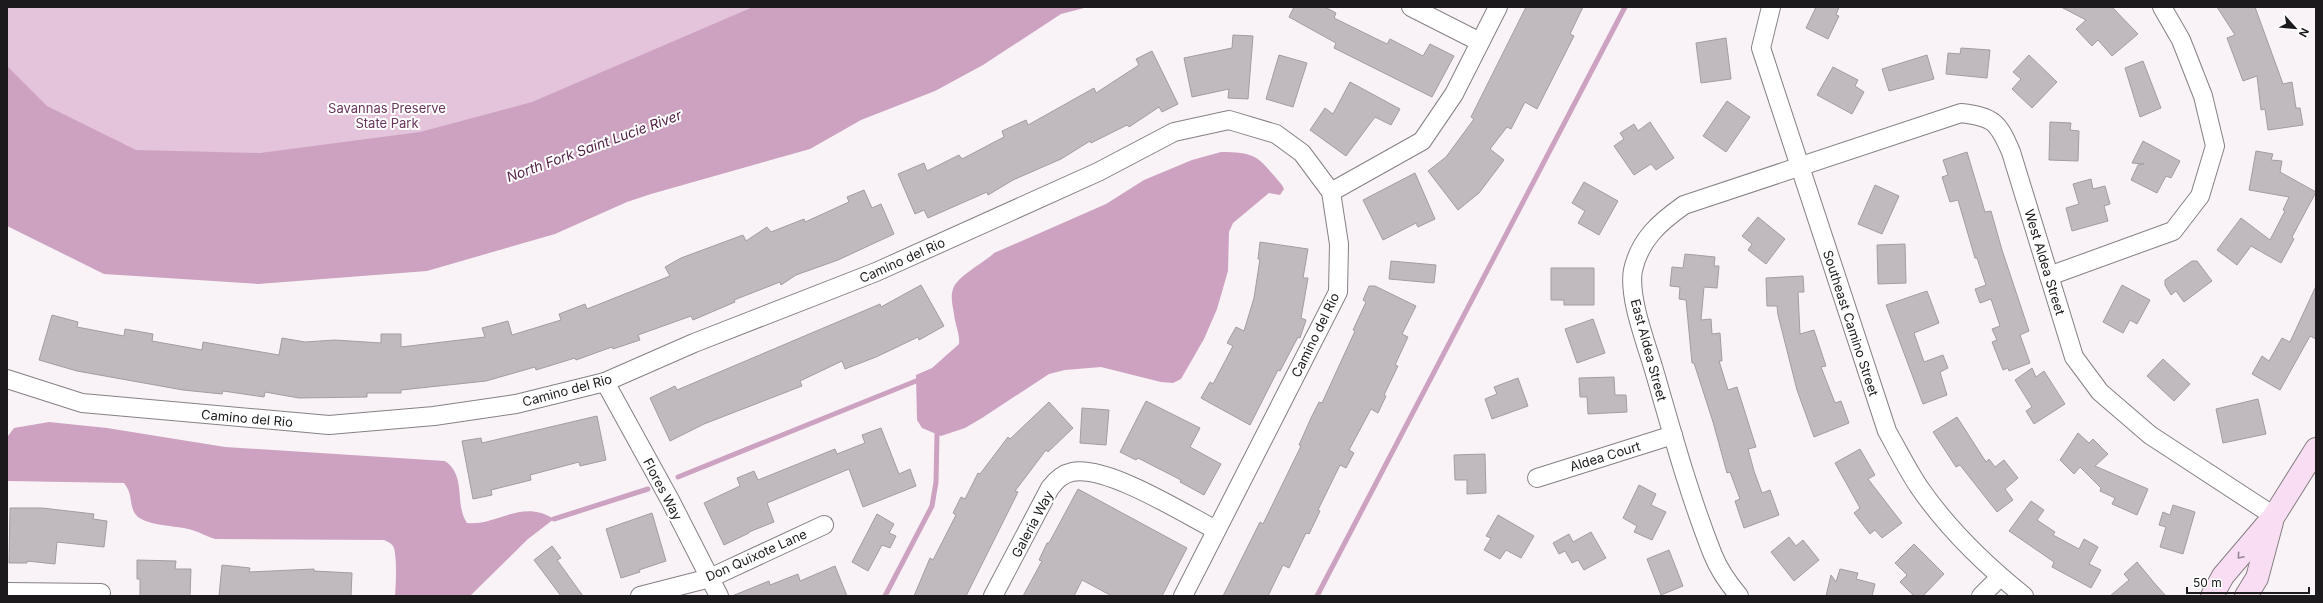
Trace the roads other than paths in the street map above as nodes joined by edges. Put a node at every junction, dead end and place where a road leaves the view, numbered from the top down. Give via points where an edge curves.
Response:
1 (1411, 7) edge
2 (1498, 7) edge
3 (1771, 7) edge
4 (2162, 7) edge
5 (1480, 42) junction
6 (1798, 166) junction
7 (1331, 192) junction
8 (2049, 276) junction
9 (7, 379) edge
10 (605, 382) junction
11 (1673, 435) junction
12 (2316, 449) edge
13 (1537, 478) dead end
14 (2274, 516) junction
15 (824, 525) dead end
16 (1216, 530) junction
17 (2000, 577) junction
18 (710, 578) junction
19 (7, 592) edge
20 (101, 593) dead end
21 (640, 596) edge
22 (718, 596) edge
23 (993, 596) edge
24 (1183, 596) edge
25 (1739, 596) edge
26 (1981, 596) edge
27 (2024, 596) edge
28 (2212, 596) edge
29 (2246, 596) edge

1 - 5 street
2 - 5 street
3 - 6 street, Southeast Camino Street via 1761,48
4 - 8 street via 2181,40 2204,96 2215,146 2200,196 2173,231
5 - 7 street via 1454,94 1422,141
6 - 8 street, West Aldea Street via 1961,113 1984,116 2001,129
6 - 11 street, East Aldea Street via 1684,205 1657,225 1641,249 1633,271 1635,305
6 - 17 street, Southeast Camino Street via 1887,431 1918,486 1950,527
7 - 10 street, Camino del Rio via 1302,153 1276,134 1229,120 1174,132 1098,172 876,272
7 - 16 street, Camino del Rio via 1339,244 1338,292
8 - 14 street, West Aldea Street via 2074,357 2100,392 2150,435
9 - 10 street, Camino del Rio via 82,404 329,425 434,416 509,405
10 - 18 street, Flores Way
11 - 13 street, Aldea Court
11 - 25 street, East Aldea Street via 1713,556 1730,586
12 - 14 main road
14 -> 28 main road via 2223,576
14 - 29 main road via 2257,578
15 - 18 street, Don Quixote Lane
16 - 23 street, Galeria Way via 1111,477 1090,471 1072,472 1057,479 1050,488
16 - 24 street, Camino del Rio
17 - 26 street
17 - 27 street, Southeast Camino Street
18 - 21 street, Don Quixote Lane
18 - 22 street, Flores Way
19 - 20 street

